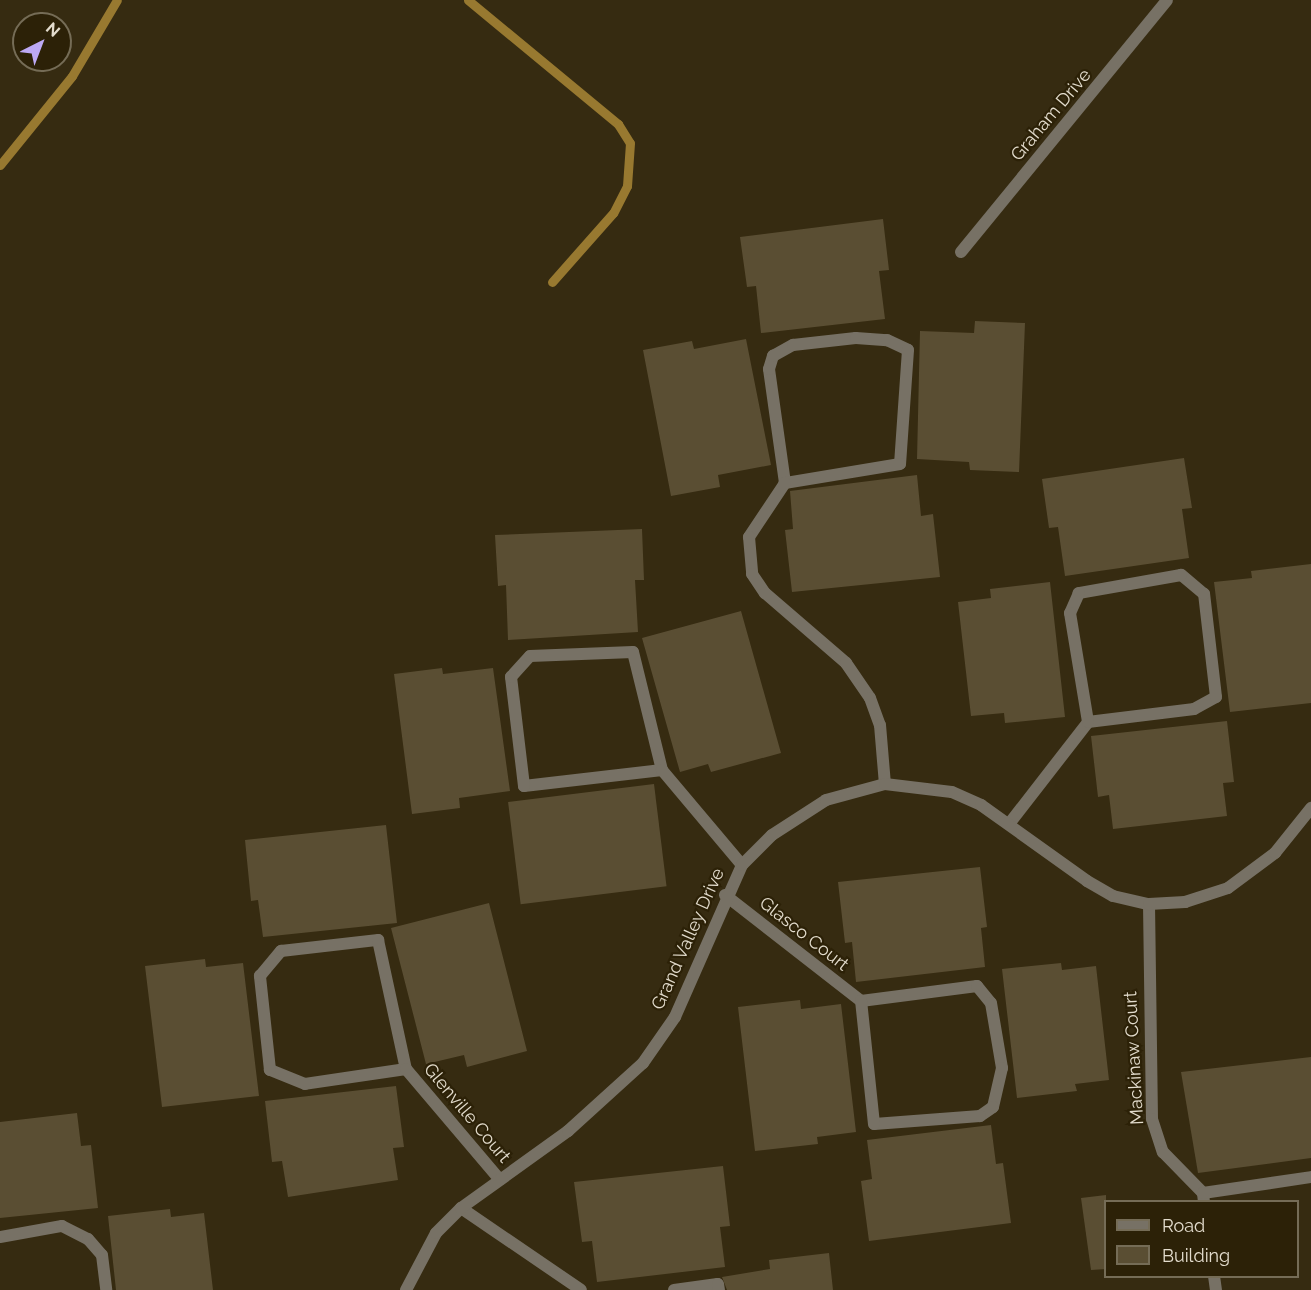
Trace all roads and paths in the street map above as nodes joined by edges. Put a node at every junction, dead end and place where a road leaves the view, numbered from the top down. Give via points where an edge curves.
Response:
1 (1167, 0) edge
2 (961, 252) dead end
3 (785, 483) junction
4 (1088, 722) junction
5 (662, 770) junction
6 (885, 784) junction
7 (1311, 808) edge
8 (1009, 824) junction
9 (741, 865) junction
10 (725, 895) junction
11 (1149, 904) junction
12 (861, 1001) junction
13 (406, 1069) junction
14 (1311, 1177) edge
15 (500, 1180) junction
16 (1204, 1198) edge
17 (461, 1208) junction
18 (0, 1237) edge
19 (106, 1290) edge
20 (406, 1290) edge
21 (581, 1290) edge
22 (674, 1290) edge
23 (719, 1290) edge

1 - 2 street, Graham Drive
3 - 3 street via 900,464 908,350 887,340 856,338 793,345 773,356 769,369
3 - 6 street via 749,537 752,574 765,593 846,663 857,678 880,726
4 - 4 street via 1194,709 1216,697 1204,594 1181,574 1079,593 1070,613
4 - 8 street
5 - 5 street via 633,652 530,656 511,677 524,786
5 - 9 street
6 - 8 street, Grand Valley Drive via 952,792
6 - 9 street, Grand Valley Drive via 850,791 800,814
7 - 11 street, Grand Valley Drive via 1275,853 1228,888 1185,902
8 - 11 street, Grand Valley Drive via 1113,896
9 - 10 street, Grand Valley Drive
10 - 12 street, Glasco Court
10 - 15 street, Grand Valley Drive via 675,1017 643,1063 568,1131
11 - 16 street, Mackinaw Court via 1152,1119 1163,1152
12 - 12 street via 874,1124 980,1116 993,1107 1002,1068 990,1004 977,986
13 - 13 street, Glenville Court via 378,940 281,951 261,976 270,1070 304,1084
13 - 15 street, Glenville Court
14 - 16 street, Mackinaw Court
15 - 17 street, Grand Valley Drive
17 - 20 street, Grand Valley Drive via 422,1254
17 - 21 street
18 - 19 street via 62,1226 88,1239 102,1256
22 - 23 street via 718,1284

